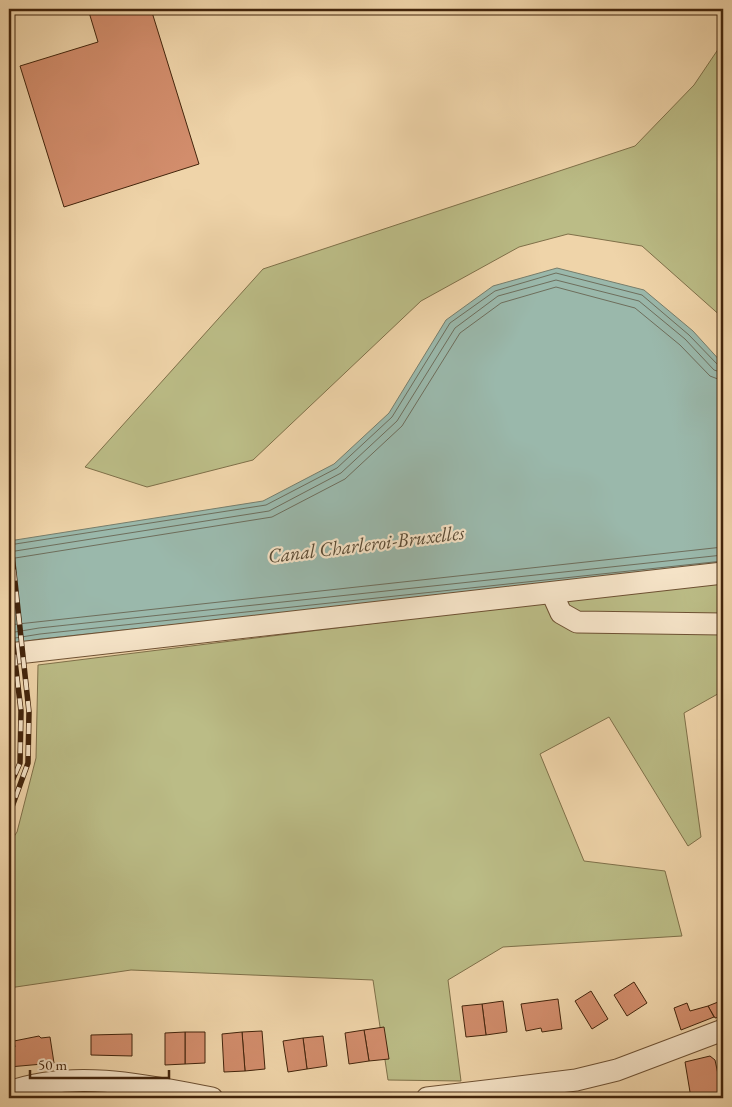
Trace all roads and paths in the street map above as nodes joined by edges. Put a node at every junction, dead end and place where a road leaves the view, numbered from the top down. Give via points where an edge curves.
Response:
1 (723, 573) edge
2 (552, 593) junction
3 (723, 624) edge
4 (9, 654) edge
5 (723, 1030) edge
6 (9, 1092) edge
7 (212, 1098) edge
8 (427, 1098) edge

1 - 2 street
2 - 3 street via 561,613 577,622
2 - 4 street
5 - 8 street via 617,1070 576,1080
6 - 7 street via 56,1081 90,1080

